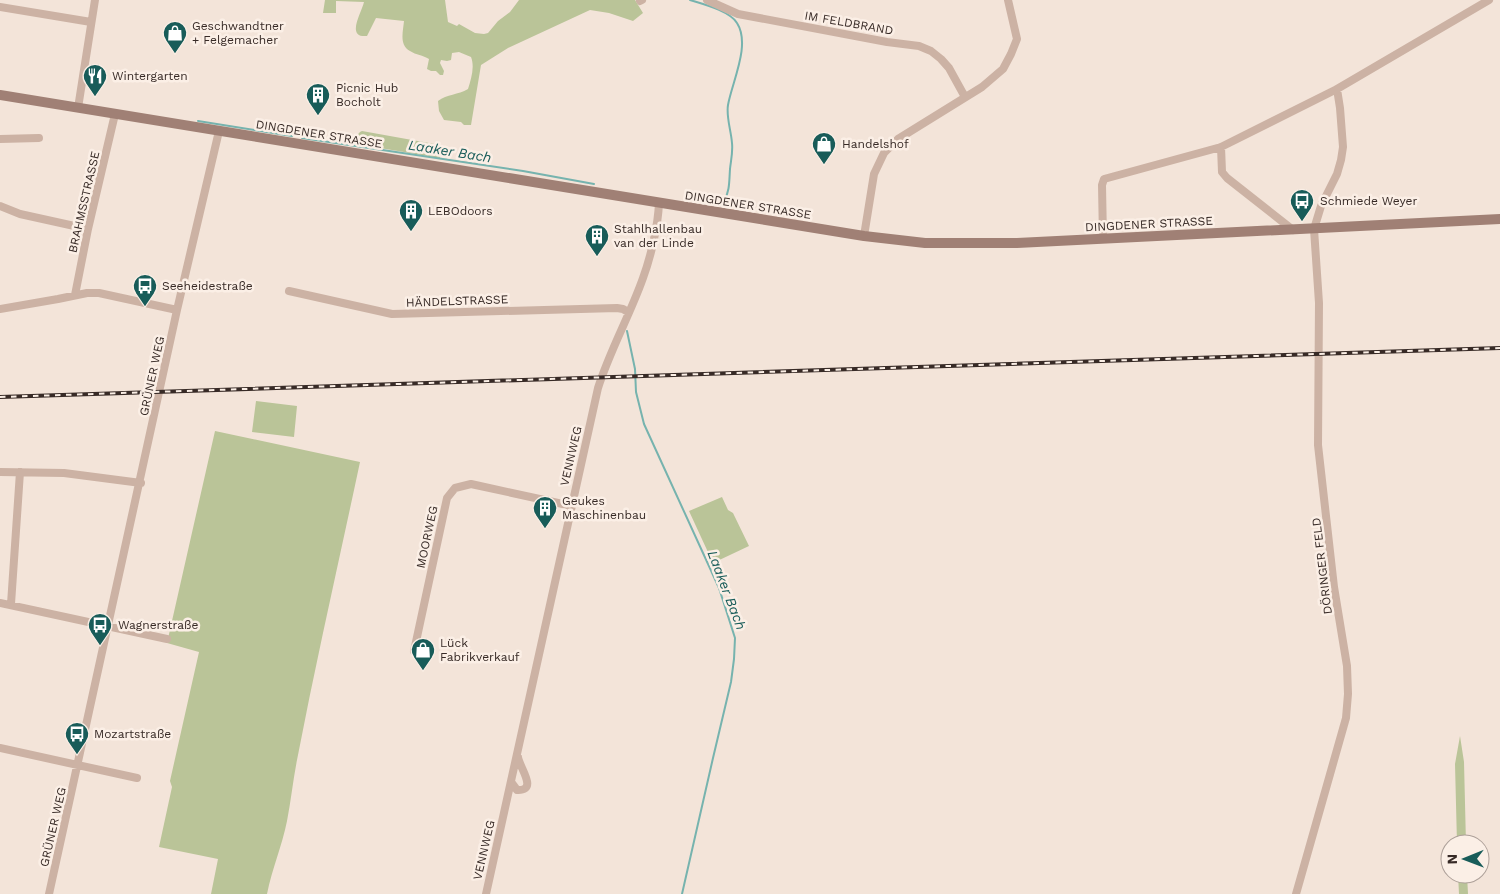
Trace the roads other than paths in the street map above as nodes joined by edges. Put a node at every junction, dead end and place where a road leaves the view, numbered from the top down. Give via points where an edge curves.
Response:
1 (95, 0) edge
2 (707, 0) edge
3 (1008, 0) edge
4 (1490, 0) edge
5 (0, 7) edge
6 (91, 22) junction
7 (1337, 89) junction
8 (0, 96) edge
9 (966, 97) junction
10 (78, 108) junction
11 (115, 114) junction
12 (219, 131) junction
13 (38, 138) dead end
14 (0, 139) edge
15 (1221, 147) junction
16 (659, 203) junction
17 (0, 206) edge
18 (1500, 219) edge
19 (88, 229) junction
20 (1314, 229) junction
21 (1293, 230) junction
22 (864, 236) junction
23 (1103, 240) junction
24 (289, 291) dead end
25 (76, 295) junction
26 (0, 309) edge
27 (177, 310) junction
28 (628, 312) junction
29 (0, 472) edge
30 (20, 472) junction
31 (141, 483) junction
32 (572, 506) junction
33 (0, 603) edge
34 (11, 604) junction
35 (109, 626) junction
36 (167, 639) dead end
37 (414, 651) dead end
38 (0, 748) edge
39 (518, 750) junction
40 (78, 765) junction
41 (137, 778) dead end
42 (510, 782) junction
43 (49, 894) edge
44 (486, 894) edge
45 (1296, 894) edge

1 - 6 street
2 - 9 street, IM FELDBRAND via 738,14 918,46 941,59
3 - 9 street via 1016,39 1012,54 1003,69
4 - 7 street
5 - 6 street
6 - 10 street
7 - 15 street
7 - 20 street via 1343,147 1341,160
8 - 10 main road, DINGDENER STRASSE
9 - 22 street via 898,139 884,153 874,174
10 - 11 main road, DINGDENER STRASSE
11 - 12 main road, DINGDENER STRASSE
11 - 19 street, BRAHMSSTRASSE
12 - 16 main road, DINGDENER STRASSE
12 - 27 street, GRÜNER WEG
13 - 14 street
15 - 21 street via 1222,172 1227,178
15 - 23 street via 1104,179
16 - 22 main road, DINGDENER STRASSE
16 - 28 street, VENNWEG via 648,261
17 - 19 street via 20,214
18 - 20 main road, DINGDENER STRASSE
19 - 25 street, BRAHMSSTRASSE
20 - 21 main road, DINGDENER STRASSE
20 - 45 street, DÖRINGER FELD via 1319,303 1318,445 1348,694 1346,718
21 - 23 main road, DINGDENER STRASSE
22 - 23 main road, DINGDENER STRASSE via 939,244
24 - 28 street, HÄNDELSTRASSE via 392,314 618,308
25 - 26 street
25 - 27 street via 99,293
27 - 31 street, GRÜNER WEG
28 - 32 street, VENNWEG via 600,382
29 - 30 street
30 - 31 street via 64,473
30 - 34 street
31 - 35 street, GRÜNER WEG
32 - 37 street, MOORWEG via 471,484 456,488 447,498
32 - 39 street, VENNWEG
33 - 34 street
34 - 35 street
35 - 36 street
35 - 40 street, GRÜNER WEG
38 - 40 street
39 - 42 street, VENNWEG
39 - 42 street, VENNWEG via 519,764 528,781 521,790
40 - 41 street
40 - 43 street, GRÜNER WEG
42 - 44 street, VENNWEG

